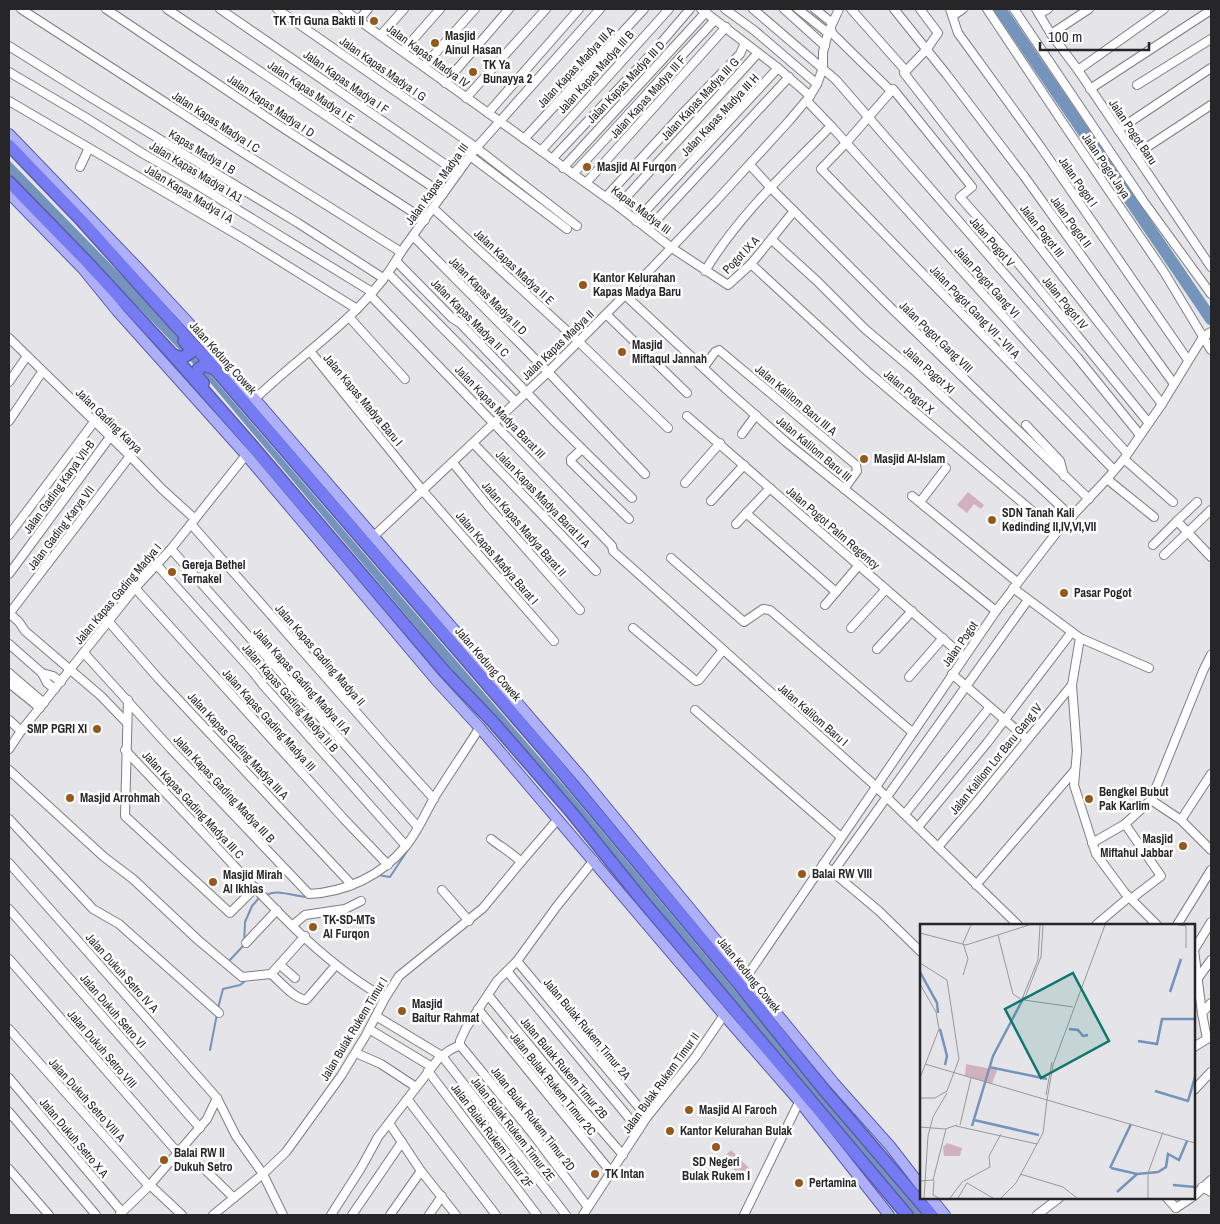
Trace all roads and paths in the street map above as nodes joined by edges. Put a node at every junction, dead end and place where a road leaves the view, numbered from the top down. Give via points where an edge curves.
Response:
1 (21, 9) edge
2 (106, 9) edge
3 (168, 9) edge
4 (220, 9) edge
5 (277, 9) edge
6 (343, 9) edge
7 (368, 9) edge
8 (404, 9) edge
9 (440, 9) edge
10 (475, 9) edge
11 (509, 9) edge
12 (546, 9) edge
13 (579, 9) edge
14 (600, 9) edge
15 (644, 9) edge
16 (669, 9) edge
17 (690, 9) edge
18 (725, 9) edge
19 (753, 9) edge
20 (784, 9) edge
21 (798, 9) edge
22 (815, 9) edge
23 (851, 9) edge
24 (894, 9) edge
25 (920, 9) edge
26 (963, 9) edge
27 (987, 9) edge
28 (1014, 9) edge
29 (1048, 9) edge
30 (1089, 9) edge
31 (1164, 9) edge
32 (704, 10) edge
33 (836, 10) edge
34 (1211, 10) edge
35 (952, 12) edge
36 (1037, 12) edge
37 (715, 20) junction
38 (358, 21) junction
39 (726, 27) junction
40 (830, 28) junction
41 (1051, 34) junction
42 (381, 35) junction
43 (1211, 39) edge
44 (745, 43) junction
45 (9, 46) edge
46 (825, 46) junction
47 (926, 49) junction
48 (403, 51) junction
49 (758, 53) junction
50 (424, 66) junction
51 (778, 68) junction
52 (823, 68) junction
53 (1211, 68) edge
54 (1078, 70) junction
55 (9, 72) edge
56 (905, 72) junction
57 (789, 77) junction
58 (815, 81) junction
59 (445, 83) junction
60 (1138, 85) dead end
61 (1090, 89) junction
62 (891, 91) junction
63 (466, 98) junction
64 (808, 98) junction
65 (9, 101) edge
66 (1211, 105) edge
67 (488, 113) junction
68 (869, 116) junction
69 (499, 122) junction
70 (831, 126) junction
71 (1118, 130) junction
72 (9, 134) edge
73 (524, 139) junction
74 (846, 143) junction
75 (9, 145) edge
76 (89, 148) junction
77 (476, 148) junction
78 (541, 151) junction
79 (1135, 155) junction
80 (470, 156) junction
81 (552, 159) junction
82 (750, 165) junction
83 (80, 166) dead end
84 (563, 168) junction
85 (458, 173) junction
86 (573, 174) junction
87 (9, 182) edge
88 (586, 183) junction
89 (770, 188) junction
90 (9, 193) edge
91 (443, 194) junction
92 (606, 197) junction
93 (542, 199) junction
94 (537, 206) junction
95 (618, 206) junction
96 (433, 208) junction
97 (794, 211) junction
98 (425, 220) junction
99 (636, 221) junction
100 (577, 226) dead end
101 (566, 229) dead end
102 (648, 229) junction
103 (413, 236) junction
104 (772, 240) junction
105 (672, 248) junction
106 (401, 252) junction
107 (396, 261) junction
108 (751, 264) junction
109 (1211, 267) edge
110 (705, 271) junction
111 (385, 276) junction
112 (137, 284) junction
113 (371, 294) junction
114 (1211, 294) edge
115 (625, 296) junction
116 (357, 309) junction
117 (606, 314) junction
118 (349, 317) junction
119 (1206, 335) edge
120 (9, 338) edge
121 (579, 342) junction
122 (1211, 350) edge
123 (310, 351) junction
124 (173, 355) junction
125 (26, 356) junction
126 (1188, 360) junction
127 (704, 367) junction
128 (215, 369) junction
129 (42, 372) junction
130 (548, 372) junction
131 (405, 379) dead end
132 (9, 382) edge
133 (1174, 384) junction
134 (527, 392) junction
135 (687, 393) dead end
136 (256, 399) junction
137 (516, 402) junction
138 (1162, 404) junction
139 (756, 415) junction
140 (687, 416) dead end
141 (9, 421) edge
142 (94, 422) junction
143 (1148, 422) junction
144 (495, 423) junction
145 (1026, 425) dead end
146 (668, 428) dead end
147 (742, 434) dead end
148 (1140, 434) junction
149 (243, 435) junction
150 (110, 437) junction
151 (473, 443) junction
152 (720, 443) junction
153 (582, 449) junction
154 (246, 455) junction
155 (130, 456) junction
156 (1125, 456) junction
157 (452, 463) junction
158 (744, 465) junction
159 (946, 468) dead end
160 (1114, 470) junction
161 (645, 474) dead end
162 (1064, 476) junction
163 (1107, 479) junction
164 (685, 483) dead end
165 (770, 488) junction
166 (844, 489) junction
167 (423, 491) junction
168 (912, 496) dead end
169 (632, 498) dead end
170 (1089, 499) junction
171 (711, 501) dead end
172 (920, 502) junction
173 (1173, 502) dead end
174 (1197, 502) dead end
175 (1211, 510) edge
176 (746, 513) junction
177 (1154, 516) dead end
178 (1072, 517) junction
179 (629, 519) dead end
180 (193, 521) junction
181 (1177, 521) junction
182 (736, 524) dead end
183 (1057, 532) junction
184 (1187, 532) junction
185 (9, 535) edge
186 (374, 536) junction
187 (1153, 545) dead end
188 (612, 546) joint
189 (171, 549) junction
190 (1164, 555) dead end
191 (1211, 557) edge
192 (671, 558) dead end
193 (156, 564) junction
194 (859, 565) junction
195 (596, 571) dead end
196 (9, 574) edge
197 (1015, 585) junction
198 (135, 588) junction
199 (886, 589) junction
200 (836, 592) junction
201 (1028, 600) junction
202 (826, 604) dead end
203 (580, 610) dead end
204 (912, 611) junction
205 (996, 611) junction
206 (9, 614) edge
207 (109, 622) junction
208 (633, 628) dead end
209 (851, 628) dead end
210 (1071, 633) junction
211 (943, 638) junction
212 (1080, 638) junction
213 (554, 641) dead end
214 (9, 644) edge
215 (878, 649) dead end
216 (723, 650) junction
217 (84, 653) junction
218 (1211, 655) edge
219 (964, 656) junction
220 (472, 658) junction
221 (1149, 668) dead end
222 (71, 670) junction
223 (9, 673) edge
224 (42, 673) junction
225 (952, 674) junction
226 (440, 676) junction
227 (909, 677) dead end
228 (61, 682) junction
229 (9, 684) edge
230 (1072, 685) junction
231 (966, 686) junction
232 (55, 689) junction
233 (128, 700) junction
234 (42, 705) junction
235 (989, 708) junction
236 (695, 710) dead end
237 (9, 720) edge
238 (1004, 720) junction
239 (127, 723) junction
240 (482, 730) junction
241 (21, 731) junction
242 (912, 732) junction
243 (1027, 739) junction
244 (9, 749) edge
245 (125, 750) junction
246 (9, 770) edge
247 (1075, 770) junction
248 (1211, 774) edge
249 (876, 786) junction
250 (887, 797) junction
251 (434, 799) junction
252 (1151, 800) junction
253 (905, 814) junction
254 (9, 820) edge
255 (558, 820) junction
256 (1181, 820) junction
257 (1125, 824) junction
258 (918, 827) junction
259 (418, 828) junction
260 (841, 837) junction
261 (491, 838) dead end
262 (1092, 843) junction
263 (406, 846) junction
264 (938, 847) junction
265 (1211, 850) edge
266 (594, 860) junction
267 (520, 862) junction
268 (9, 863) edge
269 (388, 864) junction
270 (822, 864) junction
271 (1211, 870) edge
272 (833, 872) junction
273 (352, 884) junction
274 (976, 884) junction
275 (255, 888) junction
276 (442, 890) dead end
277 (1130, 898) junction
278 (361, 901) dead end
279 (9, 909) edge
280 (277, 910) junction
281 (469, 921) junction
282 (1211, 922) edge
283 (1017, 924) edge
284 (1097, 924) edge
285 (1156, 924) edge
286 (1178, 924) edge
287 (293, 925) junction
288 (305, 936) junction
289 (246, 943) dead end
290 (1195, 950) edge
291 (920, 951) edge
292 (9, 959) edge
293 (1211, 960) edge
294 (516, 961) junction
295 (280, 965) junction
296 (336, 965) junction
297 (1195, 966) edge
298 (507, 971) junction
299 (271, 974) junction
300 (747, 976) junction
301 (295, 978) dead end
302 (1196, 981) edge
303 (488, 995) junction
304 (384, 998) junction
305 (1211, 1003) edge
306 (478, 1009) junction
307 (219, 1013) dead end
308 (1202, 1014) junction
309 (724, 1015) junction
310 (376, 1016) junction
311 (9, 1029) edge
312 (369, 1029) junction
313 (1209, 1037) edge
314 (460, 1045) junction
315 (1195, 1046) edge
316 (356, 1053) junction
317 (442, 1056) junction
318 (430, 1069) junction
319 (1211, 1072) edge
320 (9, 1078) edge
321 (416, 1087) junction
322 (830, 1087) junction
323 (1195, 1089) edge
324 (802, 1097) junction
325 (217, 1098) junction
326 (408, 1100) junction
327 (9, 1112) edge
328 (647, 1117) junction
329 (389, 1123) junction
330 (200, 1128) junction
331 (638, 1130) junction
332 (402, 1142) junction
333 (178, 1153) junction
334 (623, 1155) junction
335 (9, 1169) edge
336 (421, 1171) junction
337 (611, 1172) junction
338 (263, 1174) junction
339 (1211, 1180) edge
340 (150, 1185) junction
341 (920, 1185) edge
342 (1202, 1187) junction
343 (1211, 1192) edge
344 (1195, 1195) edge
345 (442, 1196) junction
346 (234, 1198) junction
347 (932, 1199) edge
348 (1058, 1199) edge
349 (1168, 1199) edge
350 (1190, 1199) edge
351 (588, 1208) junction
352 (1174, 1212) edge
353 (120, 1214) edge
354 (218, 1214) edge
355 (49, 1215) edge
356 (96, 1215) edge
357 (182, 1215) edge
358 (282, 1215) edge
359 (331, 1215) edge
360 (352, 1215) edge
361 (390, 1215) edge
362 (429, 1215) edge
363 (456, 1215) edge
364 (496, 1215) edge
365 (537, 1215) edge
366 (566, 1215) edge
367 (583, 1215) edge
368 (744, 1215) edge
369 (889, 1215) edge
370 (907, 1215) edge
371 (931, 1215) edge
372 (945, 1215) edge
373 (1037, 1215) edge

1 - 106 street, Jalan Kapas Madya I C
2 - 98 street, Jalan Kapas Madya I D
3 - 91 street, Jalan Kapas Madya I E
4 - 85 street, Jalan Kapas Madya I F
5 - 77 street, Jalan Kapas Madya I G
6 - 38 street, Jalan Kapas Madya IV
7 - 38 street
8 - 42 street
9 - 48 street
10 - 50 street
11 - 59 street
12 - 63 street
13 - 67 street
14 - 69 street, Jalan Kapas Madya III
15 - 73 street, Jalan Kapas Madya III A
16 - 78 street, Jalan Kapas Madya III B
17 - 81 street
18 - 58 street
19 - 52 street, Jalan Pogot V
20 - 46 street
21 - 40 street
22 - 40 street
23 - 56 street, Jalan Pogot III
24 - 47 street, Jalan Pogot II
25 - 47 street via 938,33
26 - 35 street
27 - 119 street, Jalan Pogot Jaya
28 - 114 street via 1144,202
29 - 36 street
30 - 41 street
31 - 54 street
32 - 37 street, Jalan Pogot Gang VI
32 - 84 street, Jalan Kapas Madya III D
33 - 40 street, Jalan Kapas Madya II
34 - 61 street
35 - 126 street, Jalan Pogot I via 958,33
36 - 41 street, Jalan Pogot Baru
37 - 39 street, Jalan Pogot Gang VI
37 - 86 street
38 - 42 street, Jalan Kapas Madya IV
39 - 44 street, Jalan Pogot Gang VI
39 - 88 street, Jalan Kapas Madya III F
40 - 46 street, Jalan Kapas Madya II
40 - 62 street
41 - 54 street, Jalan Pogot Baru
42 - 48 street, Jalan Kapas Madya IV
43 - 60 street
44 - 49 street, Jalan Pogot Gang VI
44 - 92 street via 740,54
45 - 111 street, Kapas Madya I B
46 - 52 street, Jalan Kapas Madya II
47 - 56 street
47 - 133 street, Jalan Pogot II via 1024,176
48 - 50 street, Jalan Kapas Madya IV
49 - 51 street, Jalan Pogot Gang VI
49 - 95 street, Jalan Kapas Madya III G
50 - 59 street, Jalan Kapas Madya IV
51 - 57 street, Jalan Pogot Gang VI
51 - 99 street, Jalan Kapas Madya III H
52 - 58 street, Jalan Kapas Madya II
52 - 68 street, Jalan Pogot V
53 - 71 street
54 - 61 street, Jalan Pogot Baru
55 - 113 street, Jalan Kapas Madya I A1
56 - 138 street, Jalan Pogot III
57 - 64 street, Jalan Pogot Gang VI
57 - 102 street
58 - 64 street, Jalan Kapas Madya II
59 - 63 street, Jalan Kapas Madya IV
61 - 71 street, Jalan Pogot Baru
62 - 68 street
62 - 143 street, Jalan Pogot IV via 893,89 972,186 960,196 962,199 1014,257
63 - 67 street, Jalan Kapas Madya IV
64 - 70 street, Jalan Pogot Gang VI
64 - 82 street, Jalan Kapas Madya II
65 - 76 street, Jalan Kapas Madya I A
66 - 79 street
67 - 69 street, Jalan Kapas Madya IV
68 - 74 street
68 - 148 street, Jalan Pogot V
69 - 73 street, Kapas Madya III
69 - 77 street, Jalan Kapas Madya III
70 - 74 street, Jalan Pogot Gang VI
70 - 89 street
71 - 79 street, Jalan Pogot Baru
72 - 136 main road, Jalan Kedung Cowek via 198,332
73 - 78 street, Kapas Madya III
74 - 156 street, Jalan Pogot Gang VI
74 - 160 street, Jalan Pogot Gang VII - VII A via 821,168
75 - 112 highway, Jalan Kedung Cowek
76 - 83 street
76 - 116 street, Jalan Kapas Madya I A
77 - 80 street, Jalan Kapas Madya III
77 - 93 street, Jalan Kapas Madya I G
78 - 81 street, Kapas Madya III
79 - 109 street, Jalan Pogot Baru
80 - 85 street, Jalan Kapas Madya III
80 - 94 street
81 - 84 street, Kapas Madya III
82 - 89 street, Jalan Pogot Gang VIII
82 - 105 street, Jalan Kapas Madya II
84 - 86 street, Kapas Madya III
85 - 91 street, Jalan Kapas Madya III
86 - 88 street, Kapas Madya III
87 - 124 highway
88 - 92 street, Kapas Madya III
89 - 97 street, Jalan Pogot Gang VIII
89 - 110 street via 740,220
90 - 154 main road via 83,269
91 - 96 street, Jalan Kapas Madya III
92 - 95 street, Kapas Madya III
93 - 94 street
93 - 100 street, Jalan Kapas Madya I G
94 - 101 street
95 - 99 street, Kapas Madya III
96 - 98 street, Jalan Kapas Madya III
96 - 121 street, Jalan Kapas Madya II E
97 - 104 street, Pogot IX A
97 - 162 street, Jalan Pogot Gang VIII
98 - 103 street, Jalan Kapas Madya III
99 - 102 street, Kapas Madya III
102 - 105 street, Kapas Madya III
103 - 106 street, Jalan Kapas Madya III
103 - 130 street, Jalan Kapas Madya II D
104 - 108 street, Pogot IX A
104 - 178 street, Jalan Pogot XI
105 - 110 street, Pogot IX A
105 - 115 street, Jalan Kapas Madya II
106 - 107 street, Jalan Kapas Madya III
107 - 111 street, Jalan Kapas Madya Baru I
107 - 134 street, Jalan Kapas Madya II C
108 - 110 street, Pogot IX A via 728,285
108 - 183 street, Jalan Pogot X via 867,371
111 - 113 street, Jalan Kapas Madya Baru I
111 - 137 street, Kapas Madya I B
112 - 124 highway via 190,348 188,355 178,358
112 - 128 highway, Jalan Kedung Cowek
113 - 116 street, Jalan Kapas Madya Baru I
113 - 144 street, Jalan Kapas Madya Barat III
115 - 117 street, Jalan Kapas Madya II
115 - 127 street, Jalan Kalilom Baru III
116 - 118 street, Jalan Kapas Madya Baru I
117 - 121 street, Jalan Kapas Madya II
117 - 135 street
118 - 123 street, Jalan Kapas Madya Baru I
118 - 131 street
119 - 122 street, Jalan Pogot Jaya
119 - 126 street, Jalan Pogot
120 - 125 street, Jalan Gading Karya
121 - 130 street, Jalan Kapas Madya II
121 - 146 street, Jalan Kapas Madya II E
123 - 136 street
123 - 167 street, Jalan Kapas Madya Baru I
124 - 149 highway
125 - 129 street, Jalan Gading Karya
125 - 132 street
126 - 133 street, Jalan Pogot
127 - 139 street, Jalan Kalilom Baru III
127 - 166 street, Jalan Kalilom Baru III A via 719,350 856,465 856,474
128 - 149 highway via 204,365 197,376 240,426
128 - 220 highway, Jalan Kedung Cowek
129 - 141 street
129 - 142 street, Jalan Gading Karya
130 - 134 street, Jalan Kapas Madya II
130 - 161 street, Jalan Kapas Madya II D
133 - 138 street, Jalan Pogot
134 - 137 street, Jalan Kapas Madya II
134 - 153 street, Jalan Kapas Madya II C
136 - 186 main road, Jalan Kedung Cowek
137 - 144 street, Jalan Kapas Madya II
138 - 143 street, Jalan Pogot
139 - 147 street
139 - 166 street, Jalan Kalilom Baru III
140 - 152 street, Jalan Pogot Palm Regency
142 - 150 street, Jalan Gading Karya
142 - 185 street
143 - 148 street, Jalan Pogot
144 - 151 street, Jalan Kapas Madya II
144 - 188 street, Jalan Kapas Madya Barat III
145 - 162 street via 1060,461
148 - 156 street, Jalan Pogot
149 - 226 highway
150 - 155 street, Jalan Gading Karya
150 - 196 street, Jalan Gading Karya VII-B
151 - 157 street, Jalan Kapas Madya II
151 - 195 street, Jalan Kapas Madya Barat II A
152 - 158 street, Jalan Pogot Palm Regency
152 - 164 street
153 - 169 street, Jalan Kapas Madya II C
153 - 179 street via 571,462
154 - 180 street, Jalan Kapas Gading Madya I
154 - 226 main road
155 - 180 street, Jalan Gading Karya
155 - 206 street, Jalan Gading Karya VII
156 - 160 street, Jalan Pogot
156 - 173 street, Jalan Pogot Gang VI
157 - 167 street, Jalan Kapas Madya II
157 - 203 street, Jalan Kapas Madya Barat II
158 - 165 street, Jalan Pogot Palm Regency
158 - 171 street
159 - 172 street
160 - 163 street, Jalan Pogot
162 - 170 street, Jalan Pogot Gang VIII
163 - 170 street, Jalan Pogot
163 - 177 street
165 - 176 street
165 - 194 street, Jalan Pogot Palm Regency
166 - 205 street, Jalan Kalilom Baru III
167 - 186 street, Jalan Kapas Madya II
167 - 213 street, Jalan Kapas Madya Barat I
168 - 172 street
170 - 178 street, Jalan Pogot
172 - 197 street
174 - 181 street
175 - 184 street
176 - 182 street
176 - 200 street
178 - 183 street, Jalan Pogot
180 - 189 street, Jalan Kapas Gading Madya I
180 - 251 street, Jalan Kapas Gading Madya II
181 - 184 street
181 - 187 street
183 - 197 street, Jalan Pogot
184 - 190 street
184 - 191 street
186 - 220 main road, Jalan Kedung Cowek
188 - 216 street, Jalan Kalilom Baru I via 613,551
189 - 193 street, Jalan Kapas Gading Madya I
189 - 259 street, Jalan Kapas Gading Madya II A
192 - 242 street via 744,622 763,609 770,610
193 - 198 street, Jalan Kapas Gading Madya I
193 - 263 street, Jalan Kapas Gading Madya II B
194 - 199 street, Jalan Pogot Palm Regency
194 - 200 street
197 - 201 street
197 - 205 street, Jalan Pogot
198 - 207 street, Jalan Kapas Gading Madya I
198 - 269 street, Jalan Kapas Gading Madya III
199 - 204 street, Jalan Pogot Palm Regency
199 - 209 street
200 - 202 street
201 - 210 street
201 - 231 street
204 - 211 street, Jalan Pogot Palm Regency
204 - 215 street
205 - 219 street, Jalan Pogot
206 - 222 street
207 - 217 street, Jalan Kapas Gading Madya I
207 - 273 street, Jalan Kapas Gading Madya III A
208 - 216 street via 696,681
210 - 212 street
210 - 238 street
211 - 219 street, Jalan Pogot Palm Regency
211 - 227 street
212 - 221 street
212 - 230 street
214 - 224 street
216 - 249 street, Jalan Kalilom Baru I
217 - 222 street, Jalan Kapas Gading Madya I
217 - 233 street, Jalan Kapas Gading Madya III B
218 - 252 street
219 - 225 street, Jalan Pogot
220 - 300 main road, Jalan Kedung Cowek via 590,788
220 - 322 highway, Jalan Kedung Cowek via 732,976
222 - 228 street, Jalan Kapas Gading Madya I
222 - 239 street
223 - 234 street
224 - 228 street
224 - 232 street
225 - 231 street
225 - 242 street, Jalan Pogot
226 - 240 main road
226 - 324 highway via 490,719 572,813
228 - 232 street, Jalan Kapas Gading Madya I
229 - 234 street
230 - 243 street, Jalan Kalilom Lor Baru Gang IV
230 - 247 street via 1077,751
231 - 235 street
231 - 250 street
232 - 234 street, Jalan Kapas Gading Madya I
233 - 239 street
233 - 273 street, Jalan Kapas Gading Madya III B via 309,894 338,891
234 - 241 street, Jalan Kapas Gading Madya I
235 - 238 street
235 - 253 street
236 - 260 street
237 - 241 street
238 - 243 street
238 - 258 street
239 - 245 street
240 - 251 street
240 - 255 main road
241 - 244 street, Jalan Kapas Gading Madya I
242 - 249 street, Jalan Pogot
243 - 264 street, Jalan Kalilom Lor Baru Gang IV
245 - 275 street, Jalan Kapas Gading Madya III C
245 - 275 street via 125,816 230,913
246 - 299 street via 242,977
247 - 262 street via 1074,785
247 - 274 street
248 - 256 street
249 - 250 street, Jalan Kalilom Baru I
249 - 260 street, Jalan Pogot
250 - 253 street, Jalan Kalilom Baru I
250 - 272 street
251 - 259 street
252 - 256 street
252 - 257 street
253 - 258 street, Jalan Kalilom Baru I
254 - 307 street via 88,905 119,924
255 - 266 main road
255 - 267 street, Jalan Bulak Rukem Timur I
256 - 265 street
257 - 262 street
257 - 277 street via 1161,876
258 - 264 street, Jalan Kalilom Baru I
259 - 263 street
260 - 270 street, Jalan Pogot
261 - 267 street
262 - 277 street via 1107,870
263 - 269 street
264 - 274 street, Jalan Kalilom Baru I
266 - 294 street
266 - 309 main road
267 - 281 street, Jalan Bulak Rukem Timur I
268 - 325 street, Jalan Dukuh Setro IV A
269 - 273 street
270 - 272 street
270 - 300 street, Jalan Pogot
271 - 286 street
272 - 291 street
274 - 283 street, Jalan Kalilom Baru I
275 - 280 street, Jalan Kapas Gading Madya III C
276 - 281 street
277 - 284 street
277 - 285 street
278 - 287 street via 345,909 305,915
279 - 330 street, Jalan Dukuh Setro VI
280 - 287 street, Jalan Kapas Gading Madya III C
280 - 289 street
281 - 304 street, Jalan Bulak Rukem Timur I via 400,976
282 - 290 street
287 - 288 street, Jalan Kapas Gading Madya III C
288 - 295 street
288 - 296 street, Jalan Kapas Gading Madya III C
292 - 333 street, Jalan Dukuh Setro VIII
293 - 302 street
294 - 298 street
294 - 328 street, Jalan Bulak Rukem Timur 2A
295 - 299 street
295 - 301 street
296 - 299 street via 306,1000
296 - 304 street, Jalan Kapas Gading Madya III C
297 - 302 street
298 - 303 street
298 - 331 street
300 - 322 main road, Jalan Kedung Cowek
302 - 308 street
303 - 306 street
303 - 334 street, Jalan Bulak Rukem Timur 2B
304 - 310 street, Jalan Bulak Rukem Timur I
305 - 308 street
306 - 314 street
306 - 337 street, Jalan Bulak Rukem Timur 2C
308 - 313 street
309 - 324 main road
309 - 328 street, Jalan Bulak Rukem Timur II
310 - 312 street, Jalan Bulak Rukem Timur I
310 - 317 street
311 - 340 street, Jalan Dukuh Setro VIII A
312 - 316 street, Jalan Bulak Rukem Timur I
312 - 318 street
313 - 315 street
314 - 317 street
314 - 351 street, Jalan Bulak Rukem Timur 2D
316 - 321 street via 381,1064
316 - 338 street, Jalan Bulak Rukem Timur I via 286,1152
317 - 318 street
317 - 366 street, Jalan Bulak Rukem Timur 2E
318 - 321 street
318 - 365 street, Jalan Bulak Rukem Timur 2F
319 - 323 street
320 - 353 street, Jalan Dukuh Setro X A
321 - 326 street
322 - 341 main road, Jalan Kedung Cowek via 890,1146
322 - 371 highway, Jalan Kedung Cowek
324 - 368 street
324 - 369 main road
324 - 370 highway
325 - 330 street, Jalan Dukuh Setro X A
325 - 338 street, Jalan Dukuh Setro IV A via 236,1136
326 - 329 street
326 - 364 street
327 - 356 street
328 - 331 street, Jalan Bulak Rukem Timur II
329 - 332 street
329 - 359 street
330 - 333 street, Jalan Dukuh Setro X A
331 - 334 street, Jalan Bulak Rukem Timur II
332 - 336 street
332 - 360 street
333 - 340 street, Jalan Dukuh Setro X A
333 - 346 street via 187,1152
334 - 337 street, Jalan Bulak Rukem Timur II
335 - 355 street
336 - 345 street
336 - 361 street
337 - 351 street, Jalan Bulak Rukem Timur II
338 - 346 street, Jalan Bulak Rukem Timur I
338 - 358 street, Jalan Dukuh Setro IV A
339 - 342 street
340 - 353 street, Jalan Dukuh Setro X A
340 - 357 street, Jalan Dukuh Setro VIII A
342 - 343 street
342 - 344 street
345 - 362 street
345 - 363 street
346 - 354 street, Jalan Bulak Rukem Timur I
347 - 372 main road
348 - 373 street
349 - 352 street
350 - 352 street
351 - 367 street, Jalan Bulak Rukem Timur II

